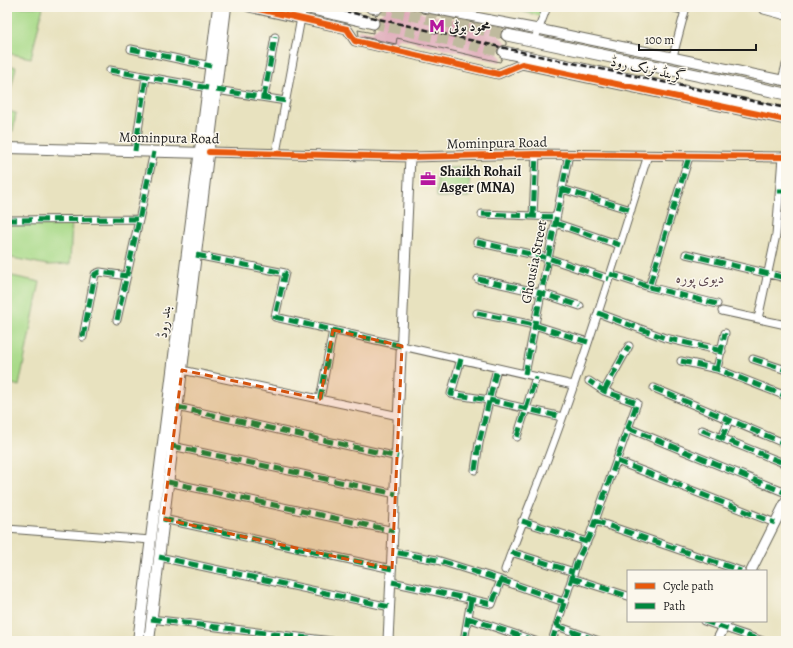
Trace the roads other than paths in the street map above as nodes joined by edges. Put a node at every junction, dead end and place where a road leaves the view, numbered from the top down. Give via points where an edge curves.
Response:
1 (218, 7) edge
2 (226, 7) edge
3 (249, 7) edge
4 (304, 7) edge
5 (423, 7) edge
6 (547, 7) edge
7 (671, 7) edge
8 (761, 7) edge
9 (685, 9) edge
10 (786, 16) edge
11 (301, 19) junction
12 (373, 23) tunnel mouth
13 (538, 29) junction
14 (507, 36) tunnel mouth
15 (275, 37) dead end
16 (534, 41) junction
17 (131, 49) dead end
18 (504, 52) tunnel mouth
19 (673, 56) junction
20 (635, 62) junction
21 (786, 65) edge
22 (211, 66) junction
23 (110, 70) dead end
24 (146, 77) junction
25 (629, 80) junction
26 (784, 80) edge
27 (212, 89) junction
28 (786, 94) edge
29 (264, 98) junction
30 (286, 101) junction
31 (786, 113) edge
32 (786, 120) edge
33 (7, 148) edge
34 (135, 151) junction
35 (154, 152) junction
36 (204, 153) junction
37 (276, 153) junction
38 (536, 154) junction
39 (569, 154) junction
40 (648, 155) junction
41 (410, 157) junction
42 (689, 157) junction
43 (784, 157) edge
44 (562, 189) junction
45 (778, 191) junction
46 (786, 191) edge
47 (631, 210) junction
48 (482, 214) dead end
49 (533, 216) junction
50 (139, 219) junction
51 (7, 220) edge
52 (556, 220) junction
53 (478, 242) dead end
54 (620, 245) junction
55 (686, 254) dead end
56 (196, 255) junction
57 (548, 258) junction
58 (768, 273) junction
59 (127, 276) junction
60 (610, 276) junction
61 (786, 278) edge
62 (478, 280) dead end
63 (649, 287) junction
64 (541, 293) junction
65 (717, 304) dead end
66 (580, 306) dead end
67 (722, 311) dead end
68 (477, 313) dead end
69 (598, 313) junction
70 (758, 319) junction
71 (118, 320) dead end
72 (786, 325) edge
73 (534, 326) junction
74 (333, 330) junction
75 (725, 333) dead end
76 (83, 337) dead end
77 (588, 342) junction
78 (402, 346) junction
79 (629, 346) dead end
80 (722, 351) junction
81 (461, 359) junction
82 (753, 360) dead end
83 (681, 361) dead end
84 (497, 368) junction
85 (718, 369) junction
86 (182, 370) junction
87 (786, 370) edge
88 (525, 374) junction
89 (536, 377) junction
90 (589, 381) dead end
91 (573, 386) junction
92 (654, 388) dead end
93 (604, 391) junction
94 (786, 396) edge
95 (320, 399) junction
96 (489, 400) junction
97 (527, 407) junction
98 (177, 408) junction
99 (399, 416) junction
100 (562, 417) junction
101 (729, 420) junction
102 (628, 428) junction
103 (702, 430) dead end
104 (517, 437) dead end
105 (722, 438) junction
106 (786, 444) edge
107 (172, 446) junction
108 (398, 457) junction
109 (617, 461) junction
110 (786, 464) edge
111 (475, 470) dead end
112 (168, 482) junction
113 (786, 493) edge
114 (396, 494) junction
115 (786, 501) edge
116 (164, 519) junction
117 (522, 521) junction
118 (595, 521) junction
119 (775, 523) junction
120 (7, 529) edge
121 (394, 531) junction
122 (151, 540) junction
123 (587, 542) junction
124 (393, 552) junction
125 (511, 552) junction
126 (159, 557) junction
127 (392, 568) junction
128 (505, 570) dead end
129 (738, 570) edge
130 (752, 570) edge
131 (573, 575) junction
132 (501, 580) junction
133 (392, 582) junction
134 (627, 596) edge
135 (471, 600) junction
136 (564, 602) junction
137 (390, 607) junction
138 (468, 618) junction
139 (151, 619) junction
140 (711, 622) edge
141 (725, 624) edge
142 (557, 626) junction
143 (138, 641) edge
144 (148, 641) edge
145 (332, 641) edge
146 (388, 641) edge
147 (464, 641) edge
148 (535, 641) edge
149 (552, 641) edge
150 (599, 641) edge
151 (717, 641) edge
152 (763, 641) edge

1 - 22 main road, بند روڈ
2 - 27 main road, بند روڈ
3 - 11 street
4 - 11 street
4 - 12 main road
5 - 13 street
6 - 13 street
7 - 9 street
8 - 10 street
9 - 19 street
11 - 30 street
11 - 32 street via 347,29 355,41 498,74 522,64
13 - 16 street
13 - 19 street
14 - 16 main road, گرینڈ ٹرنک روڈ
15 - 29 street
16 - 20 main road, گرینڈ ٹرنک روڈ
17 - 22 street
18 - 25 main road, گرینڈ ٹرنک روڈ
19 - 26 street
20 - 25 main road
20 - 28 main road, گرینڈ ٹرنک روڈ
21 - 26 street
22 - 27 main road, بند روڈ
23 - 24 street
24 - 27 street
24 - 34 street
25 - 31 main road, گرینڈ ٹرنک روڈ
27 - 29 street
27 - 36 main road, بند روڈ
29 - 30 street
30 - 37 street
33 - 34 main road, Mominpura Road
34 - 35 main road, Mominpura Road
35 - 36 main road, Mominpura Road
35 - 50 street
36 - 37 street, Mominpura Road
36 - 56 main road, بند روڈ
36 - 122 main road, بند روڈ
37 - 41 street, Mominpura Road
38 - 39 street, Mominpura Road
38 - 41 street, Mominpura Road
38 - 49 street
39 - 40 street, Mominpura Road
39 - 44 street, Ghousia Street
40 - 42 street, Mominpura Road
40 - 47 street
41 - 78 street
42 - 43 street, Mominpura Road
42 - 63 street
43 - 45 street
44 - 47 street
44 - 52 street, Ghousia Street
45 - 46 street
45 - 58 street via 776,235
47 - 54 street
48 - 49 street
49 - 52 street
50 - 51 street
50 - 59 street
52 - 54 street
52 - 57 street, Ghousia Street
53 - 57 street
54 - 60 street
55 - 58 street
56 - 74 street via 285,273 275,317
56 - 86 main road, بند روڈ
57 - 60 street
57 - 64 street, Ghousia Street
58 - 61 street
58 - 70 street
59 - 71 street
59 - 76 street via 100,272 96,274
60 - 63 street
60 - 69 street
62 - 64 street
63 - 65 street
64 - 66 street
64 - 73 street, Ghousia Street
67 - 70 street
68 - 73 street
69 - 77 street
69 - 80 street via 665,338
70 - 72 street
73 - 77 street
73 - 88 street, Ghousia Street
74 - 78 street
74 - 95 street
75 - 80 street
77 - 91 street
78 - 81 street
78 - 99 street
79 - 93 street
80 - 85 street
81 - 84 street
81 - 96 street via 451,394
82 - 87 street
83 - 85 street
84 - 88 street
84 - 96 street
85 - 94 street
86 - 95 street
86 - 98 main road, بند روڈ
88 - 89 street
89 - 91 street
89 - 97 street
90 - 93 street
91 - 100 street
92 - 101 street
93 - 102 street via 637,403
95 - 99 street
96 - 97 street
96 - 111 street via 478,443
97 - 100 street
97 - 104 street
98 - 107 main road, بند روڈ
98 - 108 street
99 - 108 street
100 - 117 street
101 - 105 street
101 - 106 street
102 - 109 street
102 - 113 street
103 - 105 street
105 - 110 street
107 - 112 main road, بند روڈ
107 - 114 street
108 - 114 street
109 - 118 street
109 - 119 street
112 - 116 main road, بند روڈ
112 - 121 street
114 - 121 street
115 - 119 street
116 - 126 main road, بند روڈ
116 - 127 street
117 - 123 street
117 - 125 street
118 - 123 street
118 - 129 street
119 - 130 street
120 - 122 street
121 - 124 street
122 - 143 main road, بند روڈ
123 - 131 street
124 - 127 street
124 - 132 street via 437,560
125 - 128 street
125 - 131 street
126 - 137 street
126 - 139 main road, بند روڈ
127 - 133 street
131 - 134 street
131 - 136 street
132 - 135 street via 492,604
132 - 136 street
133 - 135 street
133 - 137 street
135 - 138 street
136 - 142 street
137 - 146 street
138 - 147 street
138 - 148 street
139 - 144 main road, بند روڈ
139 - 145 street
140 - 141 street
141 - 151 street
141 - 152 street
142 - 149 street
142 - 150 street

